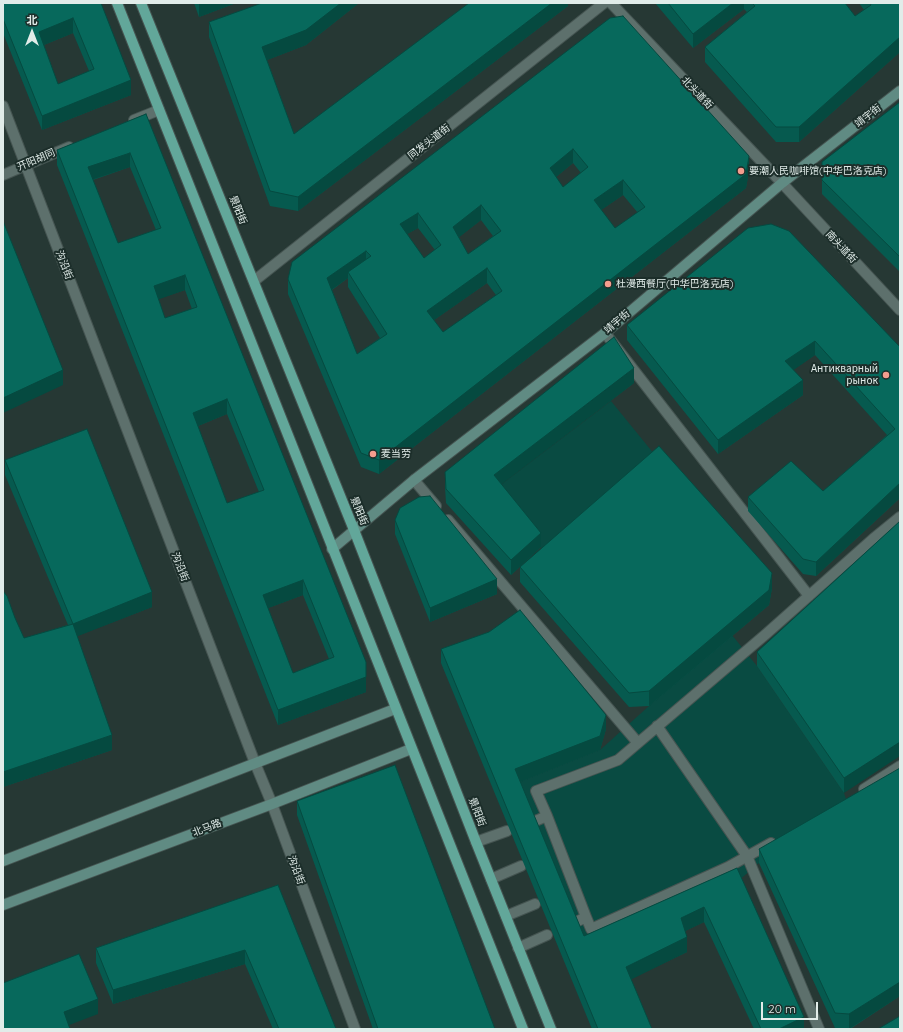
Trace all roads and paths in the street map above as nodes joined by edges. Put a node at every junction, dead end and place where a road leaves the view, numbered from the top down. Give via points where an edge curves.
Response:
1 (117, 3) edge
2 (141, 3) edge
3 (604, 3) edge
4 (611, 3) edge
5 (900, 91) edge
6 (3, 106) edge
7 (159, 110) junction
8 (124, 124) edge
9 (75, 144) edge
10 (26, 165) junction
11 (3, 175) edge
12 (782, 183) junction
13 (254, 281) junction
14 (900, 310) edge
15 (605, 333) junction
16 (414, 480) junction
17 (900, 517) edge
18 (354, 530) junction
19 (332, 549) junction
20 (809, 596) junction
21 (395, 709) junction
22 (657, 726) junction
23 (638, 743) junction
24 (411, 749) junction
25 (255, 763) junction
26 (900, 766) edge
27 (853, 796) edge
28 (272, 804) junction
29 (547, 816) junction
30 (533, 822) edge
31 (508, 831) edge
32 (780, 838) edge
33 (476, 842) junction
34 (747, 856) junction
35 (3, 861) edge
36 (521, 866) dead end
37 (491, 879) junction
38 (535, 904) dead end
39 (3, 905) edge
40 (506, 916) junction
41 (586, 917) junction
42 (574, 923) edge
43 (547, 935) dead end
44 (518, 948) junction
45 (355, 1029) edge
46 (523, 1029) edge
47 (551, 1029) edge
48 (819, 1029) edge

1 - 7 main road
2 - 13 main road, 景阳街
3 - 13 street, 同发头道街
4 - 12 street, 北头道街
5 - 12 main road, 靖宇街
6 - 10 street, 沟沿街
7 - 8 street
7 - 19 main road
9 - 10 street, 开阳胡同
10 - 11 street, 开阳胡同
10 - 25 street, 沟沿街
12 - 14 street, 南头道街
12 - 15 main road, 靖宇街
13 - 18 main road, 景阳街
15 - 16 main road, 靖宇街
15 - 20 street
16 - 18 main road, 靖宇街
16 - 23 street
17 - 20 street
18 - 19 main road, 靖宇街
18 - 33 main road, 景阳街
19 - 21 main road
20 - 22 street
21 - 24 main road
21 - 25 main road
22 - 23 street
22 - 34 street
23 - 29 street via 618,760 536,791
24 - 28 main road, 北马路
24 - 46 main road
25 - 28 street, 沟沿街
25 - 35 main road
26 - 27 street
28 - 39 main road, 北马路
28 - 45 street, 沟沿街
29 - 30 street
29 - 41 street via 556,851
31 - 33 street
32 - 34 street
33 - 37 main road, 景阳街
34 - 41 street via 591,929
34 - 48 street
36 - 37 street
37 - 40 main road, 景阳街
38 - 40 street
40 - 44 main road, 景阳街
41 - 42 street
43 - 44 street
44 - 47 main road, 景阳街

